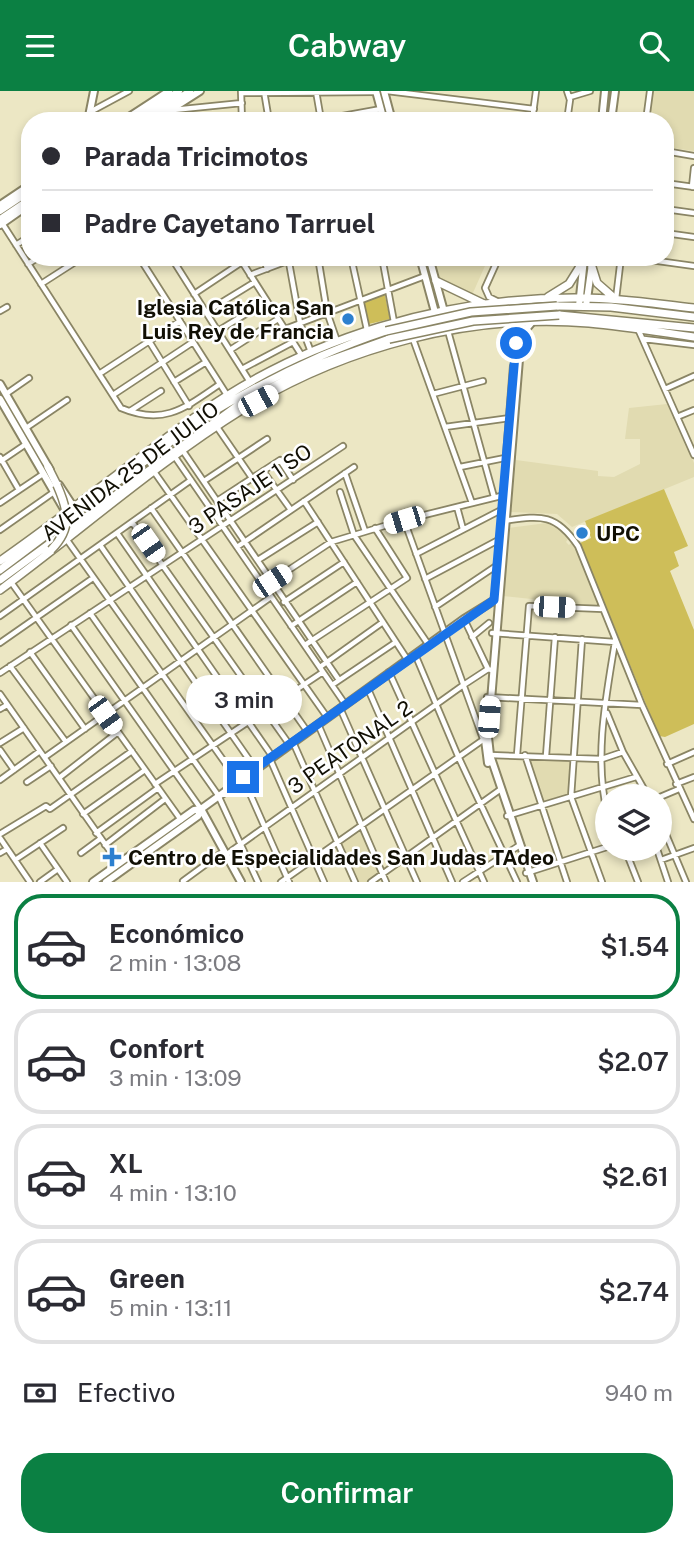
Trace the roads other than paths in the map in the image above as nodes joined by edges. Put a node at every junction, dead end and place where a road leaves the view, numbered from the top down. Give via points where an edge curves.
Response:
1 (94, 91) edge
2 (129, 91) edge
3 (169, 91) edge
4 (179, 91) edge
5 (190, 91) edge
6 (200, 91) edge
7 (381, 91) edge
8 (536, 91) edge
9 (567, 91) edge
10 (590, 91) edge
11 (605, 91) edge
12 (615, 91) edge
13 (650, 91) edge
14 (241, 92) edge
15 (264, 92) edge
16 (316, 92) edge
17 (158, 94) edge
18 (570, 97) junction
19 (242, 103) junction
20 (381, 109) junction
21 (534, 109) junction
22 (170, 110) junction
23 (90, 112) edge
24 (92, 112) edge
25 (135, 112) edge
26 (146, 112) edge
27 (158, 112) edge
28 (167, 112) edge
29 (242, 112) edge
30 (267, 112) edge
31 (318, 112) edge
32 (364, 112) edge
33 (382, 112) edge
34 (389, 112) edge
35 (534, 112) edge
36 (568, 112) edge
37 (603, 112) edge
38 (612, 112) edge
39 (647, 112) edge
40 (674, 153) edge
41 (694, 156) edge
42 (694, 168) edge
43 (674, 184) edge
44 (693, 187) edge
45 (21, 192) edge
46 (21, 196) edge
47 (1, 208) edge
48 (21, 209) edge
49 (674, 210) edge
50 (694, 213) edge
51 (1, 222) edge
52 (674, 234) edge
53 (694, 237) edge
54 (21, 242) edge
55 (16, 245) junction
56 (21, 253) edge
57 (674, 263) edge
58 (29, 266) edge
59 (69, 266) edge
60 (145, 266) edge
61 (177, 266) edge
62 (231, 266) edge
63 (244, 266) edge
64 (266, 266) edge
65 (273, 266) edge
66 (289, 266) edge
67 (319, 266) edge
68 (353, 266) edge
69 (383, 266) edge
70 (422, 266) edge
71 (432, 266) edge
72 (495, 266) edge
73 (581, 266) edge
74 (587, 266) edge
75 (620, 266) edge
76 (694, 266) edge
77 (592, 267) joint
78 (267, 269) junction
79 (250, 275) junction
80 (425, 276) junction
81 (436, 281) junction
82 (254, 282) junction
83 (41, 284) junction
84 (387, 288) junction
85 (194, 294) junction
86 (360, 299) junction
87 (537, 299) junction
88 (616, 299) junction
89 (267, 301) junction
90 (585, 301) junction
91 (500, 303) junction
92 (484, 305) junction
93 (6, 307) dead end
94 (694, 308) edge
95 (454, 310) junction
96 (0, 311) edge
97 (206, 312) junction
98 (327, 312) junction
99 (436, 313) junction
100 (589, 315) junction
101 (694, 317) edge
102 (278, 319) junction
103 (180, 321) junction
104 (550, 321) junction
105 (517, 322) junction
106 (533, 322) junction
107 (300, 323) junction
108 (394, 323) junction
109 (694, 328) edge
110 (285, 329) junction
111 (458, 329) junction
112 (638, 329) junction
113 (367, 330) junction
114 (218, 331) junction
115 (442, 334) junction
116 (387, 335) junction
117 (694, 337) edge
118 (413, 339) junction
119 (643, 339) junction
120 (149, 341) junction
121 (337, 341) junction
122 (193, 342) junction
123 (293, 342) junction
124 (694, 345) edge
125 (230, 351) junction
126 (311, 352) junction
127 (302, 356) junction
128 (517, 360) junction
129 (206, 362) junction
130 (162, 363) junction
131 (242, 369) junction
132 (277, 369) junction
133 (99, 374) junction
134 (694, 376) edge
135 (29, 378) dead end
136 (483, 381) dead end
137 (174, 382) junction
138 (250, 382) junction
139 (264, 382) junction
140 (0, 384) edge
141 (220, 384) junction
142 (463, 386) junction
143 (665, 389) junction
144 (161, 391) dead end
145 (433, 394) junction
146 (113, 395) junction
147 (227, 396) junction
148 (67, 400) dead end
149 (2, 401) edge
150 (189, 405) junction
151 (694, 409) edge
152 (129, 411) junction
153 (677, 417) junction
154 (512, 418) junction
155 (473, 423) junction
156 (217, 426) junction
157 (445, 427) junction
158 (26, 428) junction
159 (267, 439) dead end
160 (691, 442) edge
161 (26, 444) junction
162 (343, 446) dead end
163 (183, 451) junction
164 (694, 455) edge
165 (175, 457) junction
166 (509, 457) junction
167 (238, 458) junction
168 (1, 459) edge
169 (484, 461) junction
170 (354, 467) dead end
171 (460, 467) junction
172 (508, 467) junction
173 (46, 470) junction
174 (263, 471) junction
175 (155, 473) junction
176 (345, 473) junction
177 (252, 478) junction
178 (292, 479) junction
179 (191, 480) junction
180 (204, 481) junction
181 (55, 488) junction
182 (19, 490) junction
183 (277, 491) junction
184 (340, 492) dead end
185 (170, 495) junction
186 (505, 495) junction
187 (494, 497) junction
188 (217, 501) junction
189 (304, 501) junction
190 (0, 503) edge
191 (472, 503) junction
192 (457, 507) junction
193 (151, 508) junction
194 (503, 509) junction
195 (291, 510) junction
196 (73, 514) junction
197 (404, 520) junction
198 (231, 521) junction
199 (504, 521) junction
200 (132, 522) junction
201 (318, 522) junction
202 (223, 527) junction
203 (375, 528) junction
204 (463, 529) junction
205 (0, 530) edge
206 (365, 531) junction
207 (117, 533) junction
208 (354, 535) junction
209 (502, 538) junction
210 (66, 540) junction
211 (201, 540) junction
212 (245, 542) junction
213 (331, 542) junction
214 (100, 545) junction
215 (237, 547) junction
216 (182, 552) junction
217 (416, 554) junction
218 (42, 559) junction
219 (80, 559) junction
220 (0, 561) edge
221 (258, 561) junction
222 (344, 562) junction
223 (500, 563) junction
224 (163, 565) junction
225 (0, 570) edge
226 (147, 576) junction
227 (93, 578) junction
228 (425, 579) junction
229 (0, 580) edge
230 (272, 581) junction
231 (11, 582) junction
232 (357, 582) junction
233 (128, 587) junction
234 (389, 588) junction
235 (0, 590) edge
236 (271, 597) junction
237 (23, 599) junction
238 (496, 599) junction
239 (109, 600) junction
240 (285, 601) junction
241 (370, 601) junction
242 (277, 606) junction
243 (435, 607) junction
244 (603, 609) junction
245 (252, 611) junction
246 (90, 613) junction
247 (0, 616) edge
248 (37, 617) junction
249 (464, 619) junction
250 (299, 621) junction
251 (383, 622) junction
252 (489, 623) dead end
253 (71, 625) junction
254 (232, 625) junction
255 (291, 626) junction
256 (493, 633) junction
257 (443, 634) junction
258 (527, 636) junction
259 (472, 637) junction
260 (555, 637) junction
261 (51, 638) junction
262 (213, 638) junction
263 (582, 639) junction
264 (312, 641) junction
265 (396, 642) junction
266 (615, 642) junction
267 (0, 643) edge
268 (305, 645) junction
269 (428, 645) junction
270 (198, 649) junction
271 (30, 652) junction
272 (415, 654) junction
273 (407, 659) junction
274 (180, 661) junction
275 (326, 662) junction
276 (10, 666) junction
277 (321, 669) junction
278 (490, 669) junction
279 (389, 672) junction
280 (0, 673) edge
281 (161, 675) junction
282 (338, 680) junction
283 (303, 684) junction
284 (332, 685) junction
285 (462, 687) junction
286 (143, 688) junction
287 (368, 688) junction
288 (0, 694) edge
289 (489, 697) junction
290 (283, 698) junction
291 (521, 698) junction
292 (551, 700) junction
293 (124, 701) junction
294 (579, 702) junction
295 (606, 702) junction
296 (7, 705) junction
297 (437, 705) junction
298 (642, 705) junction
299 (343, 706) junction
300 (0, 709) edge
301 (264, 710) junction
302 (606, 712) junction
303 (105, 715) junction
304 (327, 717) junction
305 (248, 721) junction
306 (318, 723) junction
307 (412, 723) junction
308 (24, 728) junction
309 (85, 729) junction
310 (307, 731) junction
311 (118, 732) junction
312 (230, 733) junction
313 (390, 738) junction
314 (485, 738) junction
315 (66, 742) junction
316 (0, 743) edge
317 (291, 743) junction
318 (212, 745) junction
319 (0, 750) edge
320 (40, 751) junction
321 (132, 751) junction
322 (623, 752) junction
323 (694, 753) edge
324 (488, 755) junction
325 (517, 755) junction
326 (525, 755) junction
327 (458, 756) junction
328 (546, 756) junction
329 (45, 757) junction
330 (271, 757) junction
331 (364, 757) junction
332 (193, 758) junction
333 (575, 758) junction
334 (602, 759) junction
335 (667, 764) junction
336 (51, 766) junction
337 (255, 768) junction
338 (14, 770) junction
339 (145, 770) junction
340 (174, 771) junction
341 (434, 773) junction
342 (340, 774) junction
343 (636, 777) junction
344 (694, 777) edge
345 (59, 778) junction
346 (240, 779) junction
347 (0, 780) edge
348 (27, 782) dead end
349 (602, 784) edge
350 (616, 784) edge
351 (640, 784) edge
352 (156, 786) junction
353 (678, 786) junction
354 (411, 789) junction
355 (315, 790) junction
356 (672, 790) edge
357 (500, 791) junction
358 (595, 791) edge
359 (71, 795) junction
360 (218, 795) junction
361 (571, 797) junction
362 (165, 799) junction
363 (694, 800) edge
364 (687, 803) junction
365 (480, 804) junction
366 (541, 804) junction
367 (291, 808) junction
368 (385, 808) junction
369 (201, 809) junction
370 (83, 814) junction
371 (508, 815) junction
372 (694, 819) edge
373 (181, 820) junction
374 (456, 822) junction
375 (362, 825) junction
376 (264, 827) junction
377 (63, 828) dead end
378 (96, 833) junction
379 (0, 836) edge
380 (433, 838) junction
381 (100, 839) junction
382 (337, 842) junction
383 (40, 843) junction
384 (241, 843) junction
385 (105, 845) junction
386 (519, 846) junction
387 (672, 847) edge
388 (694, 848) edge
389 (7, 849) junction
390 (595, 850) edge
391 (225, 852) junction
392 (591, 852) junction
393 (0, 853) edge
394 (81, 853) dead end
395 (503, 853) junction
396 (676, 855) junction
397 (672, 856) edge
398 (406, 857) junction
399 (314, 859) junction
400 (15, 860) junction
401 (630, 861) edge
402 (661, 861) edge
403 (560, 862) junction
404 (119, 864) junction
405 (58, 869) junction
406 (479, 871) junction
407 (114, 872) junction
408 (528, 872) junction
409 (383, 874) junction
410 (288, 880) edge
411 (183, 881) edge
412 (30, 882) edge
413 (40, 882) edge
414 (67, 882) edge
415 (93, 882) edge
416 (106, 882) edge
417 (121, 882) edge
418 (241, 882) edge
419 (258, 882) edge
420 (281, 882) edge
421 (324, 882) edge
422 (355, 882) edge
423 (371, 882) edge
424 (386, 882) edge
425 (417, 882) edge
426 (452, 882) edge
427 (463, 882) edge
428 (484, 882) edge
429 (517, 882) edge
430 (531, 882) edge
431 (566, 882) edge
432 (602, 882) edge
433 (638, 882) edge
434 (668, 882) edge
435 (687, 882) edge

1 - 23 street
2 - 24 street
3 - 17 street
4 - 26 street
5 - 27 street
6 - 22 street
7 - 16 street
7 - 20 street
7 - 21 street
7 - 34 street
8 - 21 street
9 - 18 street
10 - 18 street
11 - 37 street
12 - 38 street
13 - 39 street
14 - 15 street
14 - 19 street
15 - 16 street
15 - 30 street
16 - 31 street
17 - 25 street
18 - 36 street
19 - 22 street
19 - 29 street
20 - 32 street
20 - 33 street
21 - 35 street
22 - 28 street
40 - 41 street
42 - 44 street
43 - 44 street
45 - 47 street
46 - 47 street
48 - 51 street
49 - 50 street
51 - 55 street
52 - 53 street
54 - 55 street
55 - 56 street
57 - 76 street
58 - 83 street
59 - 83 street
60 - 103 street
61 - 85 street
62 - 85 street
63 - 79 street
64 - 78 street
65 - 78 street
66 - 107 street
67 - 98 street
68 - 86 street
69 - 84 street
70 - 80 street
71 - 81 street
72 - 91 street via 485,288 489,297
73 - 87 main road via 555,295
74 - 90 street
75 - 88 street
77 - 88 main road via 597,283
77 - 90 street
78 - 79 street
79 - 82 street
80 - 84 street
80 - 99 street
81 - 92 main road
81 - 99 street
82 - 89 street
82 - 97 street
83 - 133 street
84 - 86 street
84 - 108 street
85 - 97 street
86 - 98 street
86 - 113 street
87 - 90 main road, AVENIDA 25 DE JULIO
87 - 91 main road, AVENIDA 25 DE JULIO
88 - 90 main road, AVENIDA 25 DE JULIO
88 - 94 main road, AVENIDA 25 DE JULIO
89 - 102 street
89 - 114 street
90 - 101 main road, AVENIDA 25 DE JULIO
90 - 116 main road, AVENIDA 25 DE JULIO, bridge via 471,312
91 - 92 main road, AVENIDA 25 DE JULIO
92 - 95 main road, AVENIDA 25 DE JULIO
93 - 96 street
95 - 99 main road, AVENIDA 25 DE JULIO
95 - 111 main road
97 - 114 street
98 - 107 street
98 - 121 street
99 - 108 main road, AVENIDA 25 DE JULIO
99 - 115 street
99 - 115 main road via 433,324
100 - 104 main road
100 - 109 main road, AVENIDA 25 DE JULIO
100 - 116 main road, AVENIDA 25 DE JULIO, bridge via 473,321
102 - 110 street
102 - 125 street
103 - 120 street
103 - 122 street
104 - 106 main road, AVENIDA 25 DE JULIO
104 - 112 main road, AVENIDA 25 DE JULIO
105 - 106 main road, AVENIDA 25 DE JULIO
105 - 111 main road, AVENIDA 25 DE JULIO
105 - 128 street
106 - 128 street via 522,331
107 - 110 street
107 - 126 street
108 - 113 main road, AVENIDA 25 DE JULIO
110 - 123 street
111 - 115 main road, AVENIDA 25 DE JULIO
112 - 117 main road, AVENIDA 25 DE JULIO
112 - 119 street
113 - 121 main road, AVENIDA 25 DE JULIO
114 - 125 street
115 - 118 main road, AVENIDA 25 DE JULIO
115 - 142 street
116 - 139 main road, AVENIDA 25 DE JULIO via 346,344
116 - 229 main road, AVENIDA 25 DE JULIO via 241,403
118 - 145 street
118 - 156 main road, AVENIDA 25 DE JULIO via 314,373
119 - 124 street
119 - 143 street
120 - 130 street
120 - 133 street
121 - 126 main road, AVENIDA 25 DE JULIO
122 - 129 street
122 - 130 street
123 - 127 street
123 - 131 street
125 - 131 street
126 - 127 main road, AVENIDA 25 DE JULIO
127 - 132 main road, AVENIDA 25 DE JULIO
128 - 154 street
129 - 137 street
129 - 141 street
130 - 137 street
130 - 146 street
131 - 138 street
132 - 138 main road, AVENIDA 25 DE JULIO
132 - 139 main road
133 - 146 street
134 - 143 street
135 - 149 street
136 - 142 street
137 - 150 street
138 - 147 main road, AVENIDA 25 DE JULIO
139 - 196 main road, AVENIDA 25 DE JULIO via 201,419
140 - 149 street
141 - 147 street
141 - 150 street
142 - 145 street
142 - 155 street
143 - 153 street
144 - 152 street
145 - 157 street
146 - 152 street via 121,408
147 - 196 main road, AVENIDA 25 DE JULIO
148 - 158 street
149 - 158 street
149 - 161 street
150 - 152 street via 158,417
151 - 153 street
153 - 160 street
154 - 155 street
154 - 166 street
155 - 157 street
155 - 169 street
156 - 163 main road, AVENIDA 25 DE JULIO
156 - 167 street
157 - 171 street
158 - 173 street
159 - 167 street
160 - 164 street
161 - 168 street
161 - 173 street
162 - 178 street, 3 PASAJE 1 SO
163 - 165 main road, AVENIDA 25 DE JULIO
163 - 180 street
165 - 175 main road, AVENIDA 25 DE JULIO
165 - 179 street
166 - 169 street
166 - 172 street
167 - 177 street
167 - 180 street
168 - 182 street
169 - 171 street
169 - 187 street
170 - 176 street
171 - 191 street
172 - 186 street
172 - 199 street
173 - 181 main road
173 - 182 street
173 - 196 street
174 - 177 street
174 - 178 street via 280,460
174 - 183 street
175 - 185 street
175 - 210 main road, AVENIDA 25 DE JULIO
176 - 189 street
176 - 206 street
177 - 188 street
178 - 183 street, 3 PASAJE 1 SO
179 - 185 street
179 - 202 street
180 - 188 street
181 - 196 street
181 - 205 street
181 - 218 main road, bridge via 68,511 63,536
182 - 190 street
183 - 195 street
183 - 198 street, 3 PASAJE 1 SO
184 - 208 street
185 - 193 street
185 - 211 street
186 - 187 street
186 - 194 street
187 - 191 street
188 - 198 street
189 - 195 street
189 - 201 street
191 - 192 street
192 - 197 street
192 - 204 street
193 - 200 street
193 - 216 street
194 - 199 street
194 - 204 street
195 - 212 street
196 - 220 main road, AVENIDA 25 DE JULIO
196 - 225 main road, AVENIDA 25 DE JULIO
197 - 203 street
197 - 217 street
198 - 202 street, 3 PASAJE 1 SO
198 - 212 street
199 - 209 street
199 - 244 street via 560,523 578,546
200 - 207 street
200 - 224 street
201 - 213 street
201 - 221 street
202 - 211 street, 3 PASAJE 1 SO
202 - 215 street
203 - 206 street
203 - 234 street via 407,578
204 - 217 street
206 - 208 street
207 - 214 street
207 - 226 street
208 - 213 street
208 - 234 street
209 - 223 street
209 - 228 street
210 - 218 main road, AVENIDA 25 DE JULIO
210 - 219 street
211 - 216 street, 3 PASAJE 1 SO
211 - 245 street
212 - 215 street
212 - 221 street
213 - 222 street
213 - 230 street
214 - 219 street
214 - 233 street
215 - 236 street
216 - 224 street, 3 PASAJE 1 SO
216 - 254 street
217 - 228 street
218 - 231 main road, AVENIDA 25 DE JULIO
219 - 227 street
219 - 237 street
221 - 230 street
222 - 232 street
222 - 240 street
223 - 238 street
223 - 243 street
224 - 226 street, 3 PASAJE 1 SO
224 - 262 street
226 - 233 street, 3 PASAJE 1 SO
226 - 270 street
227 - 239 street
227 - 248 street
228 - 243 street
230 - 240 street
231 - 235 main road, AVENIDA 25 DE JULIO
231 - 237 street
232 - 241 street
232 - 250 street
233 - 239 street, 3 PASAJE 1 SO
233 - 274 street
234 - 241 street
234 - 269 street
236 - 242 street
236 - 245 street
237 - 247 street
237 - 248 street
238 - 249 street
238 - 256 street
239 - 246 street, 3 PASAJE 1 SO
239 - 281 street
240 - 242 street
240 - 250 street
241 - 251 street
241 - 264 street
242 - 255 street
243 - 257 street
244 - 258 street via 529,606
244 - 266 street
245 - 254 street
245 - 283 street
246 - 253 street, 3 PASAJE 1 SO
246 - 286 street
248 - 261 street
248 - 267 street
249 - 257 street
249 - 259 street
250 - 255 street
250 - 264 street
251 - 265 street
251 - 275 street
252 - 259 street
253 - 261 street, 3 PASAJE 1 SO
253 - 293 street
254 - 262 street
254 - 290 street
255 - 268 street
256 - 258 street
256 - 278 street
257 - 269 street
257 - 285 street
258 - 260 street
258 - 291 street
259 - 278 street
260 - 263 street
260 - 292 street
261 - 271 street, 3 PASAJE 1 SO
261 - 303 street
262 - 270 street
262 - 301 street
263 - 266 street
263 - 294 street
264 - 268 street
264 - 275 street
265 - 273 street
265 - 282 street
266 - 295 street
266 - 298 street
268 - 277 street
269 - 272 street
270 - 274 street
270 - 305 street
271 - 276 street, 3 PASAJE 1 SO
271 - 309 street
272 - 273 street
272 - 297 street
273 - 279 street
274 - 281 street
274 - 312 street
275 - 277 street
275 - 282 street
276 - 280 street, 3 PASAJE 1 SO
276 - 315 street
277 - 283 street
277 - 284 street
278 - 285 street, 3 PEATONAL 2
278 - 289 street
279 - 287 street
279 - 307 street
281 - 286 street
281 - 318 street
282 - 284 street
283 - 290 street
283 - 304 street
284 - 299 street
285 - 297 street, 3 PEATONAL 2
285 - 314 street
286 - 293 street
286 - 332 street
287 - 299 street
287 - 313 street
288 - 296 street
289 - 291 street
289 - 314 street
290 - 301 street
290 - 310 street
291 - 292 street
291 - 325 street
292 - 294 street
292 - 328 street
293 - 303 street
293 - 340 street
294 - 295 street
294 - 333 street
295 - 298 street
295 - 302 street
296 - 300 street
296 - 308 street
297 - 307 street, 3 PEATONAL 2
297 - 327 street
298 - 335 street
299 - 304 street
299 - 331 street
301 - 305 street
301 - 317 street
302 - 322 street
302 - 334 street
303 - 309 street
303 - 311 street
304 - 306 street
305 - 312 street
305 - 330 street
306 - 310 street
306 - 342 street
307 - 313 street, 3 PEATONAL 2
307 - 341 street
308 - 316 street
308 - 320 street
309 - 315 street
310 - 317 street
311 - 321 street
311 - 345 street
312 - 318 street
312 - 337 street
313 - 331 street, 3 PEATONAL 2
313 - 354 street
314 - 324 street
314 - 327 street
315 - 329 street
317 - 330 street
317 - 355 street
318 - 332 street
318 - 346 street
319 - 338 street
320 - 329 street
320 - 338 street
321 - 339 street
321 - 359 street
322 - 334 street
322 - 343 street
323 - 335 street
324 - 325 street
324 - 357 street
325 - 326 street
326 - 328 street
326 - 366 street
327 - 341 street
327 - 365 street
328 - 333 street
329 - 336 street
330 - 337 street
330 - 367 street
331 - 342 street, 3 PEATONAL 2
331 - 368 street
332 - 340 street
332 - 360 street
333 - 334 street
333 - 361 street
334 - 349 street
335 - 353 street
336 - 345 street
336 - 348 street
337 - 346 street
338 - 347 street
339 - 352 street
339 - 370 street
340 - 352 street
340 - 369 street
341 - 354 street
341 - 374 street
342 - 355 street, 3 PEATONAL 2
342 - 375 street
343 - 350 street
343 - 351 street
344 - 353 street
345 - 359 street
346 - 360 street
346 - 376 street
352 - 362 street
352 - 378 street
353 - 356 street
353 - 364 street
354 - 368 street
354 - 380 street
355 - 367 street, 3 PEATONAL 2
355 - 382 street
357 - 365 street
357 - 371 street
358 - 361 street
359 - 370 street
359 - 379 street
360 - 369 street
360 - 384 street
361 - 366 street
361 - 392 street
362 - 373 street
362 - 385 street
363 - 364 street
364 - 372 street
365 - 374 street
365 - 395 street
366 - 371 street
366 - 403 street
367 - 376 street, 3 PEATONAL 2
367 - 399 street
368 - 375 street
368 - 398 street
369 - 373 street
369 - 391 street
369 - 407 street via 198,816
370 - 378 street
371 - 386 street
373 - 404 street
374 - 380 street
374 - 406 street
375 - 382 street
375 - 409 street
376 - 384 street, 3 PEATONAL 2
376 - 410 street
377 - 383 street
378 - 381 street
379 - 389 street
380 - 398 street
380 - 426 street
381 - 385 street
381 - 394 street
382 - 399 street
382 - 422 street
383 - 400 street
383 - 405 street
384 - 391 street, 3 PEATONAL 2
384 - 419 street
385 - 404 street
386 - 395 street
386 - 408 street
387 - 396 street
388 - 396 street
389 - 393 street
389 - 400 street
390 - 392 street
391 - 411 street, 3 PEATONAL 2
391 - 418 street
392 - 403 street
392 - 432 street
395 - 406 street
395 - 429 street
396 - 397 street
396 - 435 street
398 - 409 street
398 - 425 street
399 - 410 street
399 - 421 street
400 - 412 street
401 - 433 street
402 - 434 street
403 - 408 street
403 - 431 street
404 - 407 street
405 - 413 street
405 - 414 street
406 - 427 street
406 - 428 street
407 - 415 street
407 - 416 street
407 - 417 street
408 - 430 street
409 - 423 street
409 - 424 street
410 - 420 street

